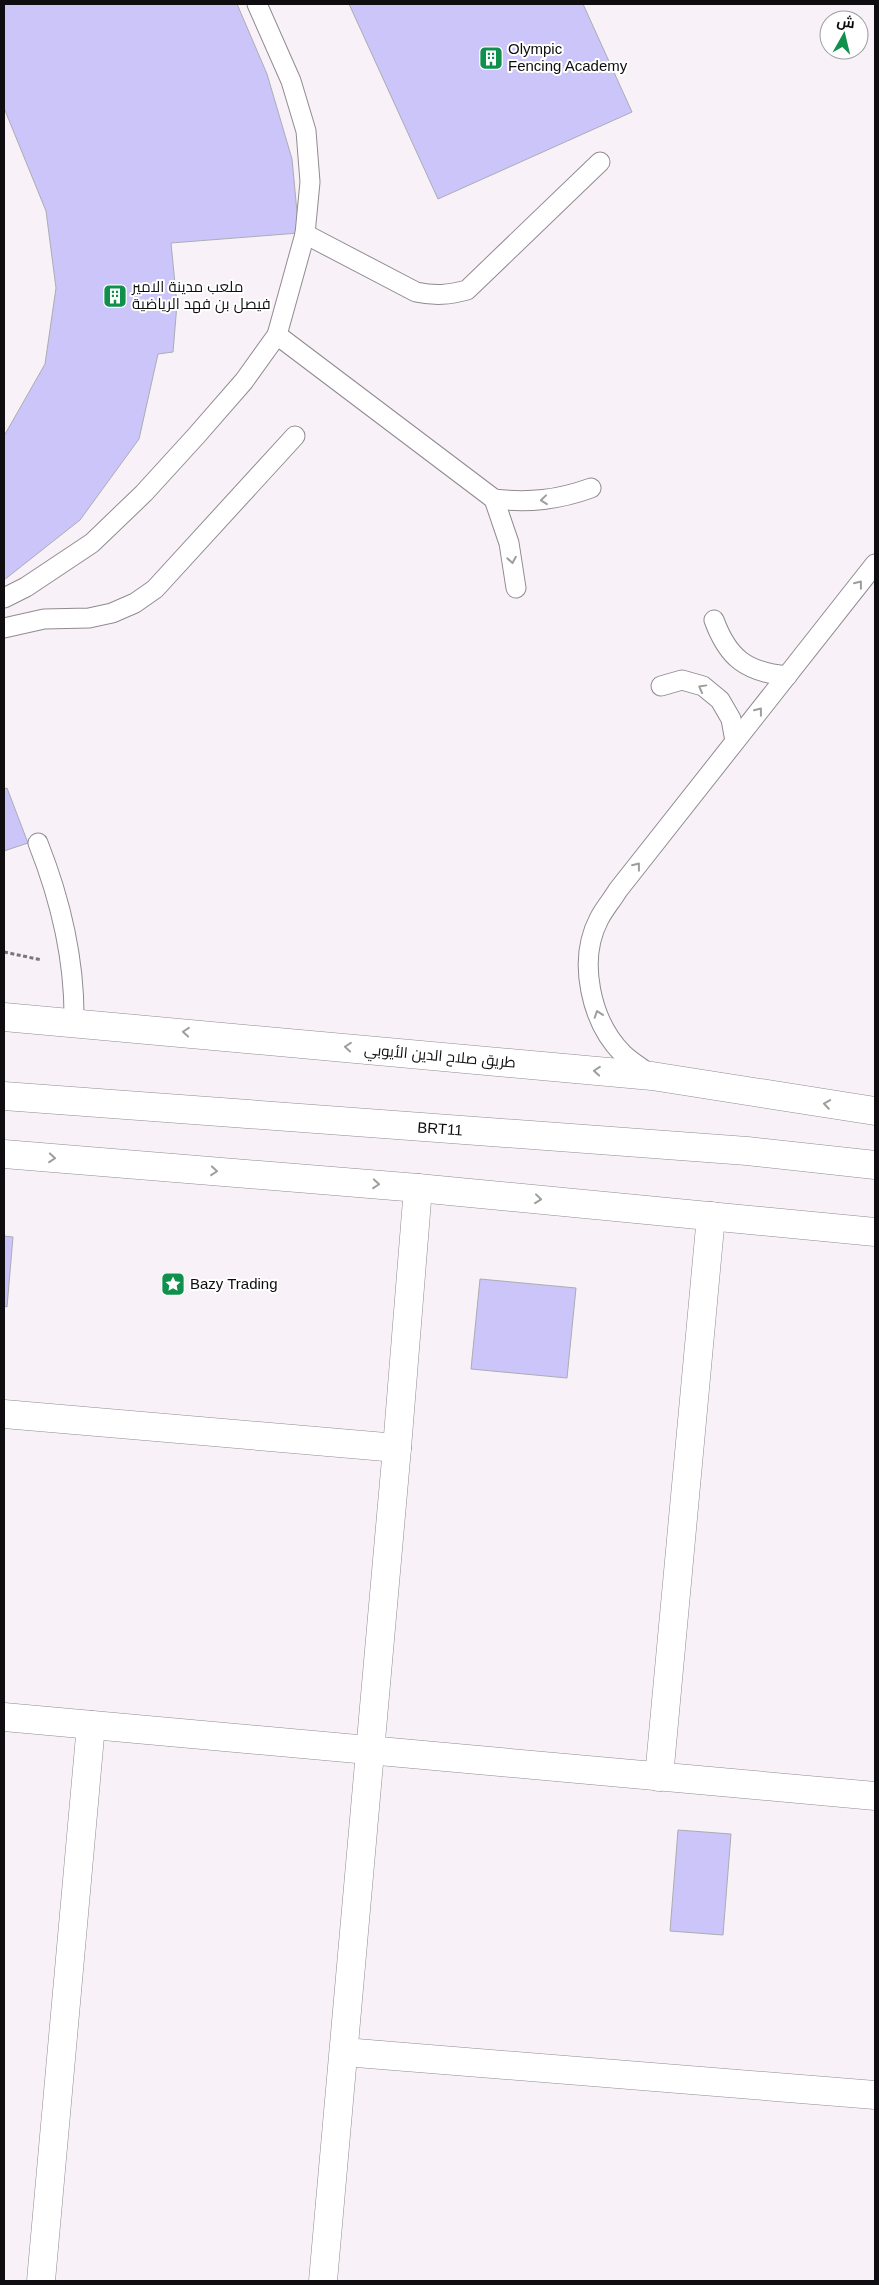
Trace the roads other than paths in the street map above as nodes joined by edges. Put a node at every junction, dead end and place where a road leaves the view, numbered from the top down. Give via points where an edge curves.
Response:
1 (257, 4) edge
2 (600, 162) dead end
3 (305, 234) junction
4 (277, 335) junction
5 (295, 436) dead end
6 (591, 488) dead end
7 (494, 499) junction
8 (875, 564) edge
9 (516, 588) dead end
10 (4, 598) edge
11 (714, 620) dead end
12 (4, 628) edge
13 (787, 676) junction
14 (662, 686) dead end
15 (735, 741) junction
16 (38, 843) dead end
17 (4, 1016) edge
18 (74, 1022) junction
19 (652, 1076) junction
20 (4, 1096) edge
21 (875, 1111) edge
22 (4, 1154) edge
23 (875, 1165) edge
24 (418, 1188) junction
25 (710, 1216) junction
26 (875, 1232) edge
27 (4, 1414) edge
28 (397, 1448) junction
29 (4, 1718) edge
30 (91, 1725) junction
31 (369, 1750) junction
32 (659, 1777) junction
33 (875, 1796) edge
34 (344, 2052) junction
35 (875, 2095) edge
36 (41, 2281) edge
37 (324, 2281) edge

1 - 3 lane via 291,81 306,131 310,182
2 - 3 lane via 467,290 451,295 433,296 408,289
3 - 4 lane
4 - 7 lane
4 - 10 lane via 244,382 105,531 26,587
5 - 12 lane via 155,589 135,603 89,618 44,619
6 -> 7 lane via 543,501
7 -> 9 lane via 509,543
13 -> 8 lane
11 - 13 lane via 732,655 748,667 767,674
15 -> 13 lane
15 -> 14 lane via 728,713 720,700 703,686 682,680
19 -> 15 lane via 623,1054 602,1025 590,991 589,955 598,920 618,890
16 - 18 lane via 66,925
17 - 18 street, طريق صلاح الدين الأيوبي
19 -> 18 street, طريق صلاح الدين الأيوبي
21 -> 19 street, طريق صلاح الدين الأيوبي
20 - 23 street, BRT11 via 747,1151
22 -> 24 street
24 -> 25 street
24 - 28 street
25 - 26 street
25 - 32 street
27 - 28 street
28 - 31 street
29 - 30 street
30 - 31 street
30 - 36 street
31 - 32 street
31 - 34 street
32 - 33 street
34 - 35 street
34 - 37 street

